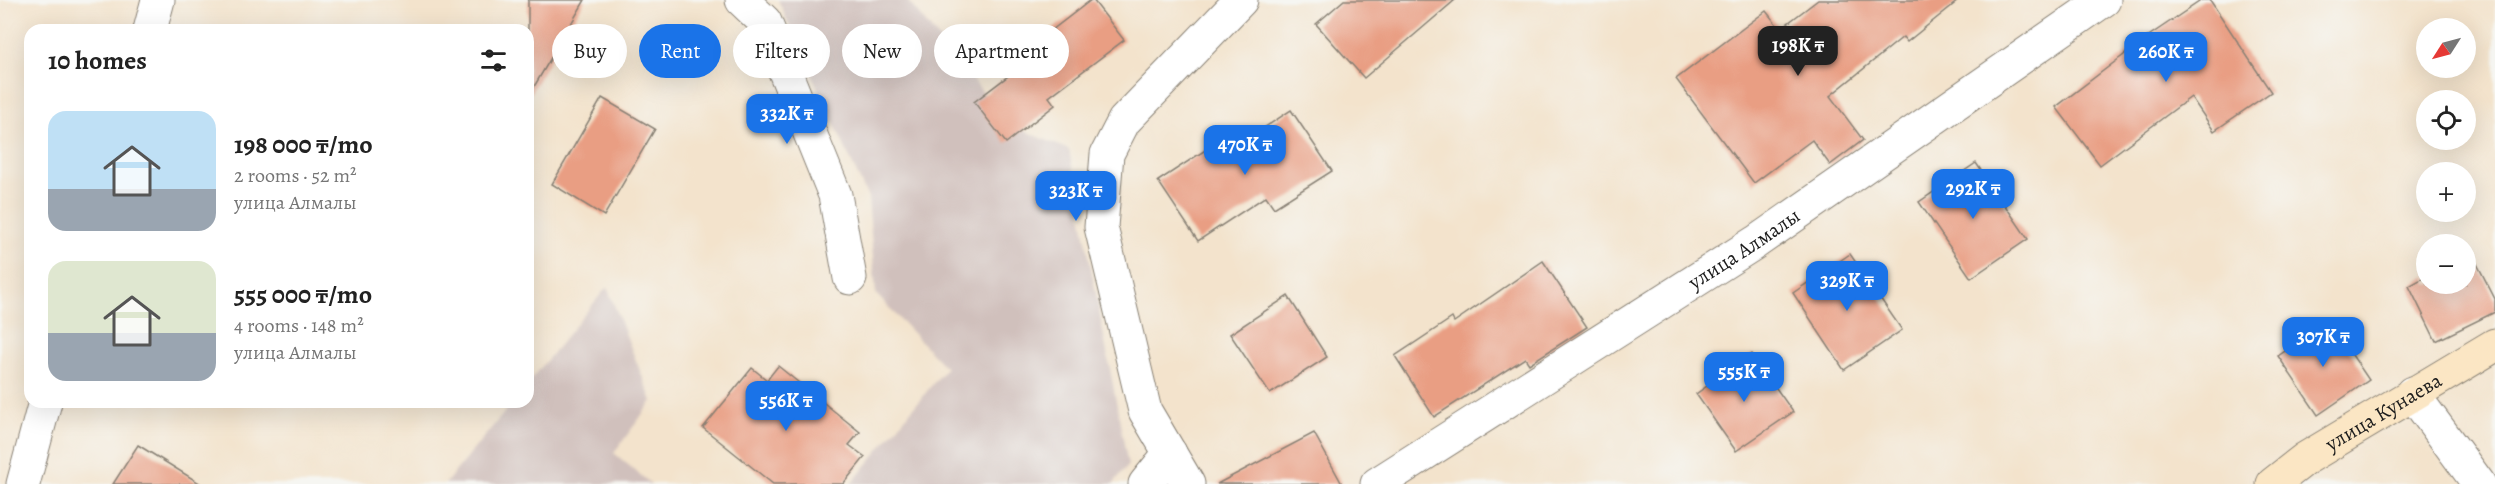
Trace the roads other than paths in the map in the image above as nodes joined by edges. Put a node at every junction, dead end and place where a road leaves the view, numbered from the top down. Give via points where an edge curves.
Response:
1 (158, 0) edge
2 (742, 0) edge
3 (1241, 0) edge
4 (2104, 0) edge
5 (152, 24) edge
6 (850, 278) dead end
7 (2495, 345) edge
8 (2412, 393) junction
9 (43, 408) edge
10 (1170, 453) junction
11 (23, 484) edge
12 (1145, 484) edge
13 (1188, 484) edge
14 (1377, 484) edge
15 (2273, 484) edge
16 (2479, 484) edge

1 - 5 street
2 - 6 street via 765,22 835,195
3 - 10 street via 1124,120 1107,154 1101,227 1145,411
4 - 14 street, улица Алмалы via 1756,242
7 - 8 main road, улица Кунаева
8 - 15 main road, улица Кунаева via 2305,459
8 - 16 street
9 - 11 street
10 - 12 street
10 - 13 street

